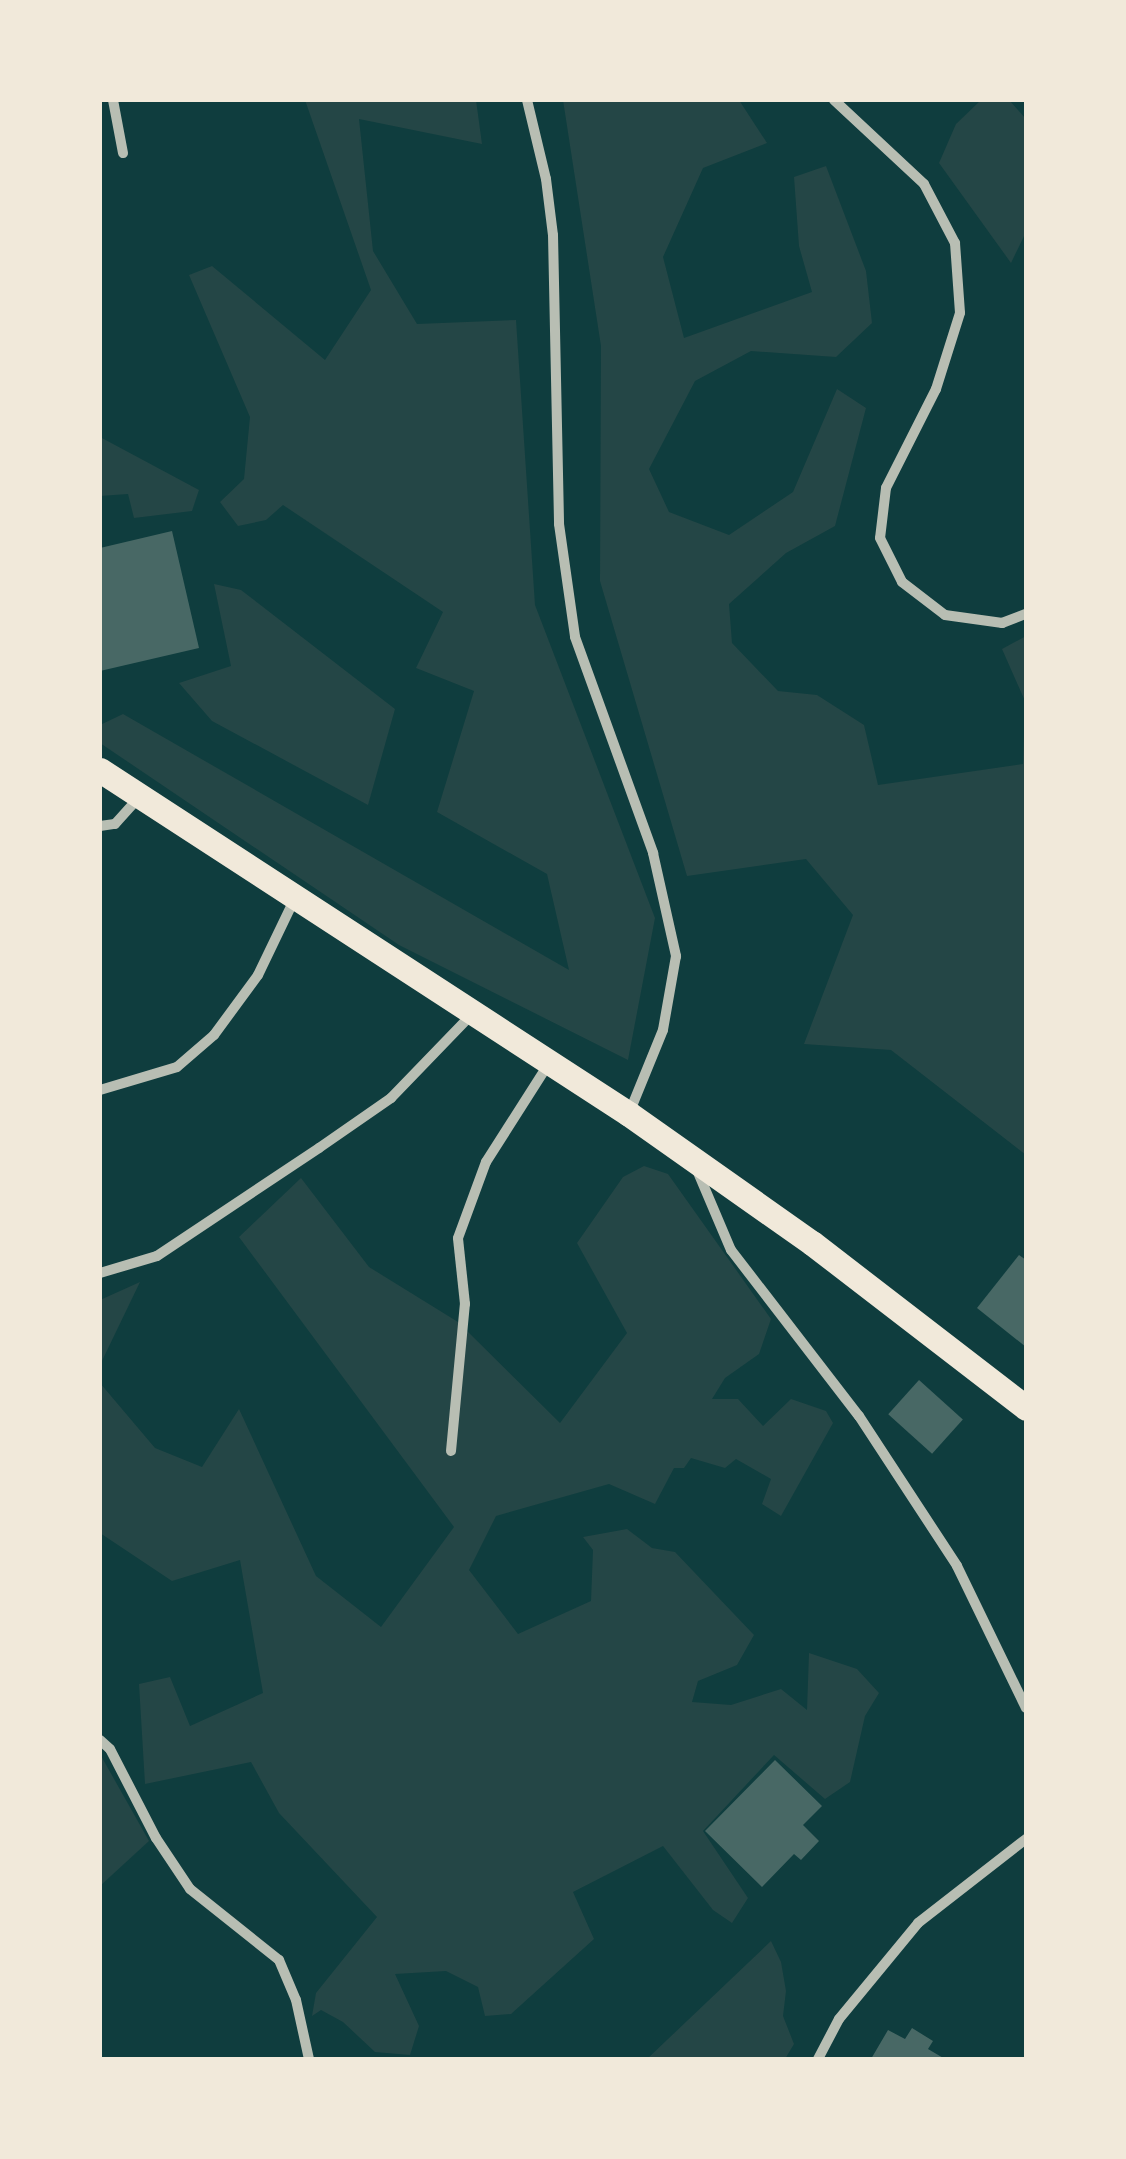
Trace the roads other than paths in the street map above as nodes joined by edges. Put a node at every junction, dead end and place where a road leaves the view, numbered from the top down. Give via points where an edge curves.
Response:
1 (113, 100) edge
2 (528, 100) edge
3 (834, 100) edge
4 (124, 153) dead end
5 (1026, 614) edge
6 (100, 770) edge
7 (140, 795) junction
8 (100, 826) edge
9 (296, 897) junction
10 (474, 1012) junction
11 (550, 1062) junction
12 (100, 1090) edge
13 (630, 1114) junction
14 (692, 1160) junction
15 (100, 1273) edge
16 (1026, 1408) edge
17 (451, 1452) dead end
18 (1026, 1708) edge
19 (100, 1740) edge
20 (1026, 1839) edge
21 (309, 2059) edge
22 (818, 2059) edge

1 - 4 street
2 - 13 street via 553,235 559,524 575,637 654,854 676,956 663,1030
3 - 5 street via 924,184 955,243 960,313 936,388 886,488 880,538 902,582 945,615 1002,623
6 - 7 main road
7 - 8 street via 115,824
7 - 9 main road
9 - 10 main road
9 - 12 street via 258,974 214,1035 177,1067
10 - 11 main road
10 - 15 street via 391,1098 157,1256
11 - 13 main road
11 - 17 street via 486,1162 458,1238 464,1304
13 - 14 main road
14 - 16 main road
14 - 18 street via 731,1250 859,1416 957,1566
19 - 21 street via 190,1889 279,1960
20 - 22 street via 918,1923 848,2006

